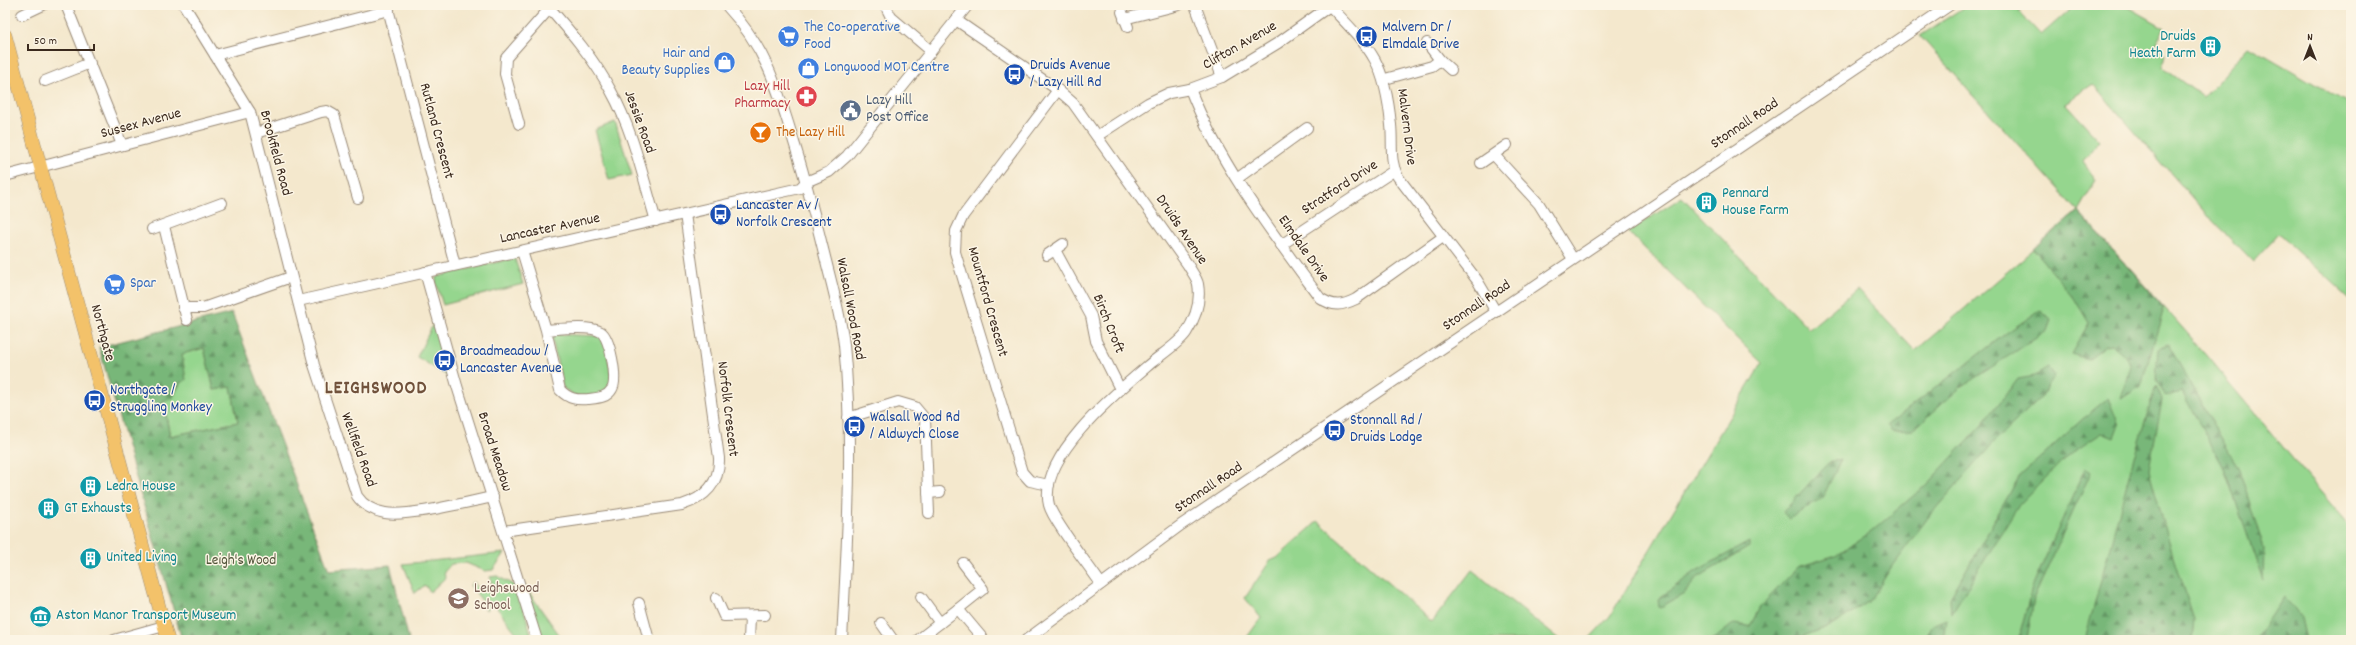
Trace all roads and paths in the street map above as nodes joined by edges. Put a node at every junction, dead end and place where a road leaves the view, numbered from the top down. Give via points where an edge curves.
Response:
1 (43, 5) edge
2 (66, 5) edge
3 (184, 5) edge
4 (726, 5) edge
5 (885, 5) edge
6 (968, 5) edge
7 (1179, 5) edge
8 (1195, 5) edge
9 (1950, 5) edge
10 (1330, 6) edge
11 (549, 7) edge
12 (388, 8) edge
13 (22, 15) dead end
14 (956, 20) junction
15 (1125, 20) dead end
16 (5, 35) edge
17 (1427, 43) dead end
18 (931, 51) junction
19 (215, 55) junction
20 (1440, 60) junction
21 (90, 63) junction
22 (1451, 70) dead end
23 (1222, 77) junction
24 (1384, 79) junction
25 (45, 80) dead end
26 (1058, 90) junction
27 (1190, 90) junction
28 (250, 112) junction
29 (519, 124) dead end
30 (256, 133) junction
31 (1305, 134) dead end
32 (1097, 136) junction
33 (122, 145) junction
34 (1507, 145) dead end
35 (1494, 155) junction
36 (1481, 163) dead end
37 (40, 166) junction
38 (1394, 170) junction
39 (5, 176) edge
40 (1238, 178) junction
41 (806, 182) junction
42 (358, 198) dead end
43 (222, 203) dead end
44 (685, 214) junction
45 (656, 221) junction
46 (164, 226) junction
47 (152, 229) dead end
48 (1443, 237) junction
49 (1281, 245) junction
50 (522, 251) junction
51 (1047, 255) dead end
52 (1573, 259) junction
53 (456, 265) junction
54 (425, 272) junction
55 (291, 277) junction
56 (298, 301) junction
57 (183, 308) junction
58 (1496, 312) junction
59 (187, 320) dead end
60 (546, 330) junction
61 (1120, 389) junction
62 (848, 418) junction
63 (1049, 485) junction
64 (940, 492) dead end
65 (928, 493) junction
66 (492, 497) junction
67 (929, 513) dead end
68 (503, 531) junction
69 (963, 563) dead end
70 (1101, 584) junction
71 (921, 597) dead end
72 (716, 598) dead end
73 (639, 603) dead end
74 (958, 609) junction
75 (765, 615) dead end
76 (750, 617) junction
77 (881, 623) dead end
78 (940, 623) junction
79 (164, 626) junction
80 (114, 640) edge
81 (168, 640) edge
82 (537, 640) edge
83 (649, 640) edge
84 (750, 640) edge
85 (842, 640) edge
86 (893, 640) edge
87 (918, 640) edge
88 (984, 640) edge
89 (1026, 640) edge

1 - 13 street
2 - 21 street
3 - 19 street, Brookfield Road
4 - 41 street, Walsall Wood Road via 760,48 779,91
5 - 18 street via 891,17
6 - 14 street, Lancaster Avenue
7 - 15 street
8 - 23 street
9 - 52 street, Stonnall Road
10 - 23 street, Clifton Avenue via 1278,43
10 - 24 street, Malvern Drive via 1371,51
11 - 29 street via 506,58 505,74
11 - 45 street, Jessie Road via 598,68 612,92 624,120
12 - 19 street
12 - 53 street, Rutland Crescent
14 - 18 street, Lancaster Avenue
14 - 26 street, Druids Avenue
16 - 37 main road, Northgate
17 - 20 street
18 - 41 street, Lancaster Avenue via 847,156 830,172
19 - 28 street, Brookfield Road
20 - 22 street
20 - 24 street via 1432,66
21 - 25 street
21 - 33 street
23 - 27 street, Clifton Avenue
24 - 38 street, Malvern Drive
26 - 32 street, Druids Avenue via 1073,103
26 - 63 street, Mountford Crescent via 963,216 956,231 955,252 1022,472 1030,481
27 - 32 street, Clifton Avenue via 1169,93 1148,103
27 - 40 street, Elmdale Drive via 1202,122
28 - 30 street, Brookfield Road
28 - 33 street, Sussex Avenue
30 - 42 street via 321,112 327,111 334,115
30 - 55 street, Brookfield Road
31 - 40 street
32 - 61 street, Druids Avenue via 1198,283 1194,317 1185,334
33 - 37 street, Sussex Avenue
34 - 35 street
35 - 36 street
35 - 52 street via 1539,204
37 - 39 street, Sussex Avenue
37 - 79 main road, Northgate
38 - 48 street, Malvern Drive
38 - 49 street, Stratford Drive
40 - 49 street, Elmdale Drive
41 - 44 street, Lancaster Avenue via 800,188
41 - 62 street, Walsall Wood Road via 844,343
43 - 46 street via 213,211
44 - 45 street, Lancaster Avenue
44 - 68 street, Norfolk Crescent via 720,467 712,487 694,501 682,505
45 - 50 street, Lancaster Avenue
46 - 47 street
46 - 57 street
48 - 49 street, Elmdale Drive via 1356,299 1336,306 1320,298
48 - 58 street, Malvern Drive via 1476,280
50 - 53 street, Lancaster Avenue
50 - 60 street
51 - 61 street, Birch Croft via 1059,247 1091,316 1096,341
52 - 58 street, Stonnall Road
53 - 54 street, Lancaster Avenue
54 - 56 street, Lancaster Avenue
54 - 66 street, Broad Meadow
55 - 56 street, Wellfield Road
55 - 57 street via 203,308
56 - 66 street, Wellfield Road via 324,400 361,501 376,511 399,513
57 - 59 street
58 - 70 street, Stonnall Road via 1181,524
60 - 60 street via 560,390 567,397 576,400 603,398 612,390 615,381 608,339 600,331
61 - 63 street, Druids Avenue via 1062,454
62 - 65 street via 898,402 915,407 925,419
62 - 85 street, Walsall Wood Road via 848,522
63 - 70 street, Druids Avenue via 1049,506
64 - 65 street
65 - 67 street
66 - 68 street, Broad Meadow
68 - 82 street, Broad Meadow
69 - 74 street via 983,589
70 - 89 street, Stonnall Road
71 - 78 street
72 - 76 street via 724,616
73 - 83 street
74 - 78 street
74 - 88 street
75 - 76 street
76 - 84 street
77 - 86 street
78 - 87 street
79 - 80 street
79 - 81 main road, Northgate

